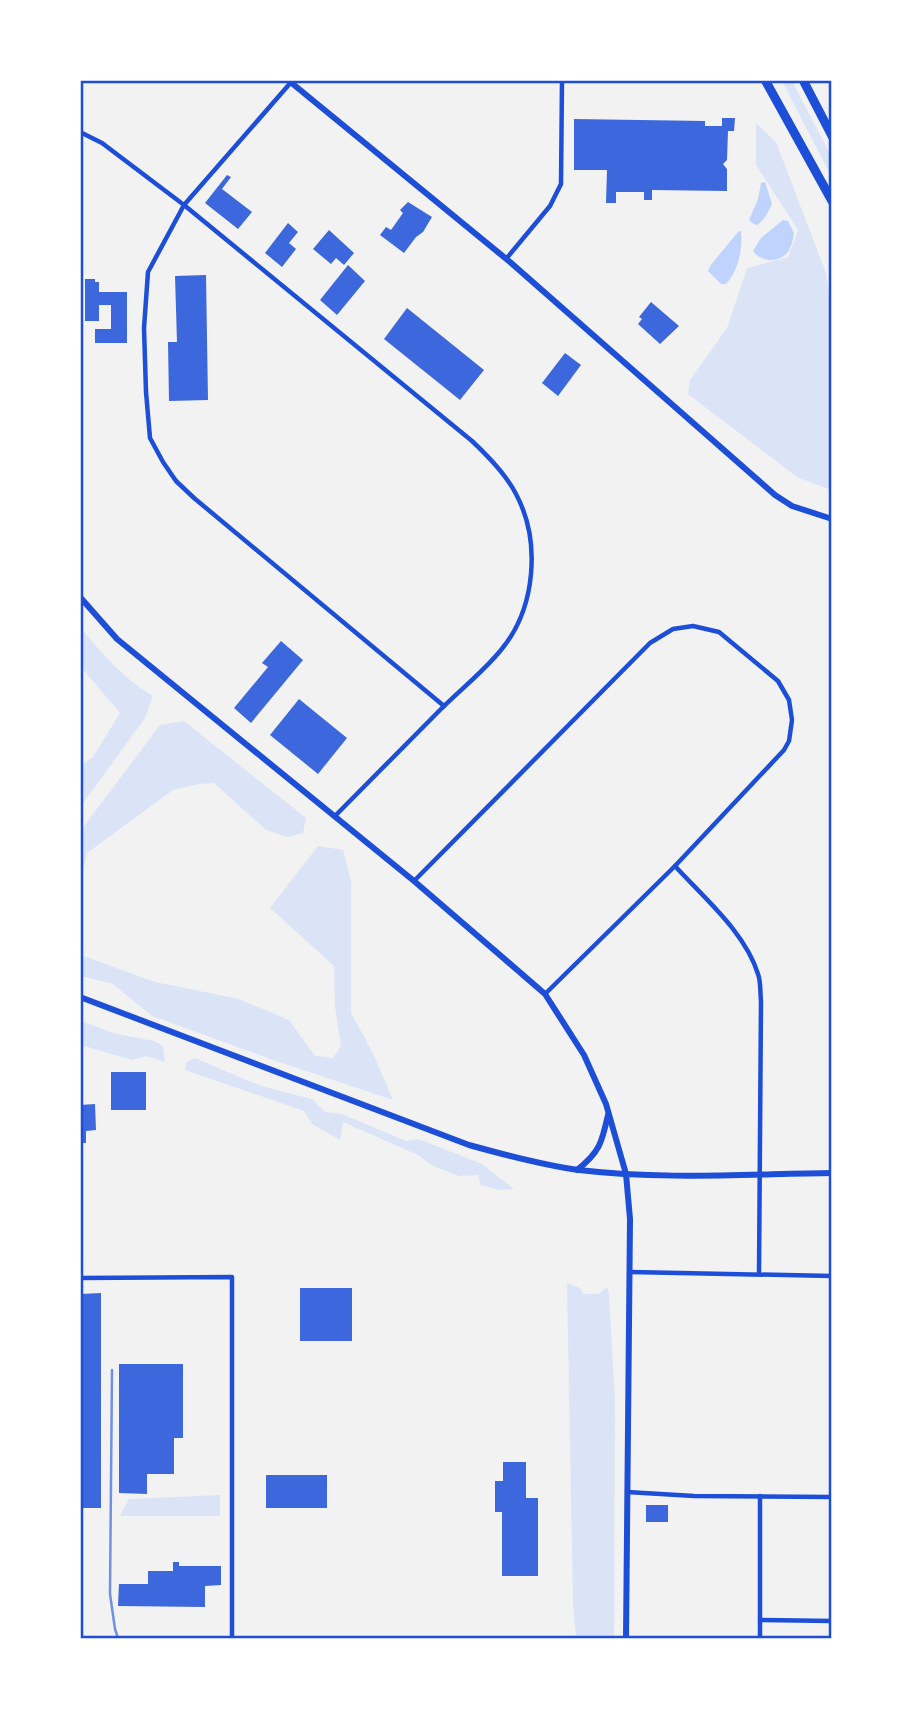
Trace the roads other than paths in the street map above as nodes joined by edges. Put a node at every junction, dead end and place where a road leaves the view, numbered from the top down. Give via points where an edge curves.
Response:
1 (562, 80) edge
2 (765, 80) edge
3 (803, 80) edge
4 (291, 81) edge
5 (80, 132) edge
6 (831, 136) edge
7 (831, 201) edge
8 (184, 205) junction
9 (506, 259) junction
10 (831, 519) edge
11 (80, 597) edge
12 (444, 706) junction
13 (335, 816) junction
14 (675, 866) junction
15 (414, 881) junction
16 (545, 994) junction
17 (80, 997) edge
18 (609, 1113) junction
19 (577, 1170) junction
20 (760, 1173) junction
21 (831, 1173) edge
22 (626, 1174) junction
23 (630, 1272) junction
24 (760, 1274) junction
25 (831, 1276) edge
26 (80, 1278) edge
27 (627, 1492) junction
28 (761, 1496) junction
29 (831, 1497) edge
30 (760, 1620) junction
31 (831, 1621) edge
32 (232, 1639) edge
33 (626, 1639) edge
34 (760, 1639) edge

1 - 9 street via 561,184 550,206
2 - 7 highway
3 - 6 highway
4 - 8 street
4 - 9 street
5 - 8 street via 102,143
8 - 12 street via 148,272 144,328 150,438 176,481 194,498
8 - 12 street via 472,441 516,493 531,536 532,561 523,610 502,649
9 - 10 street via 775,495
11 - 13 street via 117,639
12 - 13 street
13 - 15 street
14 - 15 street via 784,750 792,720 786,692 778,681 719,632 693,626 665,632 650,643
14 - 16 street
14 - 20 street via 733,931 759,975
15 - 16 street
16 - 18 street via 584,1055
17 - 19 street via 469,1145
18 - 19 street via 602,1143
18 - 22 street
19 - 22 street
20 - 21 street
20 - 22 street
20 - 24 street
22 - 23 street
23 - 24 street
23 - 27 street
24 - 25 street
26 - 32 street via 232,1277
27 - 28 street
27 - 33 street
28 - 29 street
28 - 30 street
30 - 31 street
30 - 34 street

